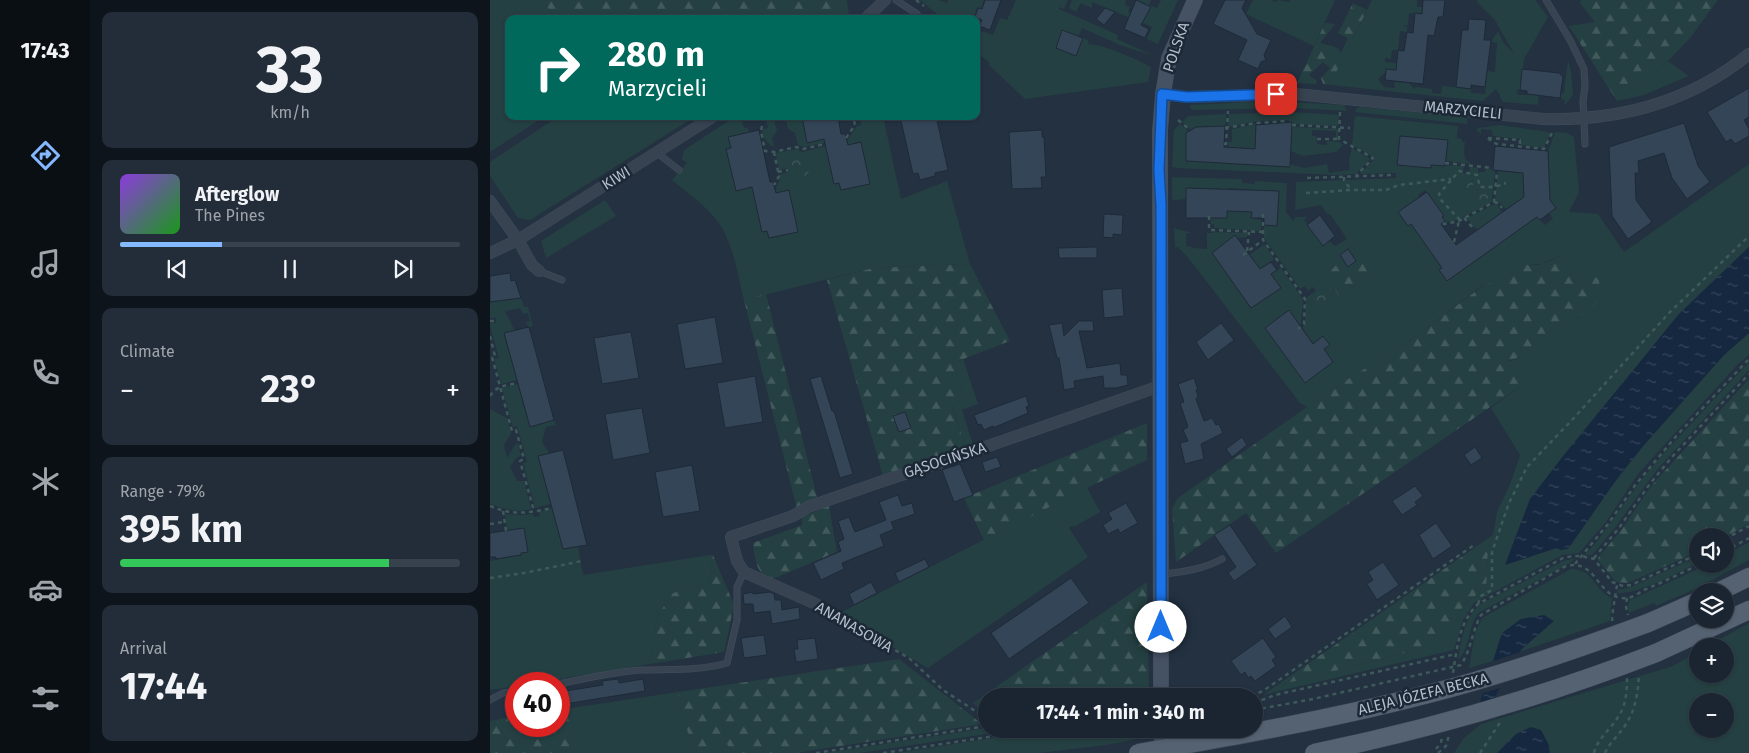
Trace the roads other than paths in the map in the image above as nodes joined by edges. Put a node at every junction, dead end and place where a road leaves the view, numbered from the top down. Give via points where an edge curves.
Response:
1 (885, 0) edge
2 (896, 0) edge
3 (1195, 0) edge
4 (1546, 0) edge
5 (917, 14) dead end
6 (869, 15) edge
7 (1749, 54) edge
8 (1162, 94) junction
9 (1584, 119) junction
10 (708, 120) edge
11 (1585, 144) dead end
12 (656, 152) junction
13 (678, 170) dead end
14 (490, 201) edge
15 (518, 240) junction
16 (490, 253) edge
17 (539, 271) joint
18 (562, 280) dead end
19 (1160, 386) junction
20 (1222, 559) dead end
21 (744, 572) junction
22 (1161, 574) junction
23 (1749, 578) edge
24 (1734, 585) edge
25 (816, 604) road end
26 (1689, 605) edge
27 (1749, 610) edge
28 (570, 682) edge
29 (1162, 688) edge
30 (505, 693) edge
31 (490, 700) edge
32 (1162, 738) edge
33 (1138, 753) edge
34 (1162, 753) edge
35 (1314, 753) edge

1 - 6 street
2 - 5 lane
3 - 8 street, POLSKA via 1171,54
4 - 9 lane via 1584,68
7 - 9 street, MARZYCIELI via 1704,84 1658,105
8 - 9 street, MARZYCIELI via 1187,97 1296,94 1543,118
8 - 19 street, POLSKA
9 - 11 lane
10 - 12 street, KIWI
12 - 13 lane
12 - 15 street, KIWI
14 - 15 street
15 - 16 street, KIWI
15 - 17 street
17 - 18 lane
19 - 21 street, GĄSOCIŃSKA via 808,507 793,516 731,537
19 - 22 street, POLSKA
20 - 22 lane via 1177,573
21 - 25 street, ANANASOWA
21 - 28 lane via 737,587 737,620 727,663 641,670
22 - 29 street, POLSKA
23 - 24 main road
26 - 33 main road, ALEJA JÓZEFA BECKA, bridge via 1552,658 1428,694 1358,711
27 - 35 main road, bridge via 1590,679 1426,728
30 - 31 lane
32 - 34 street

